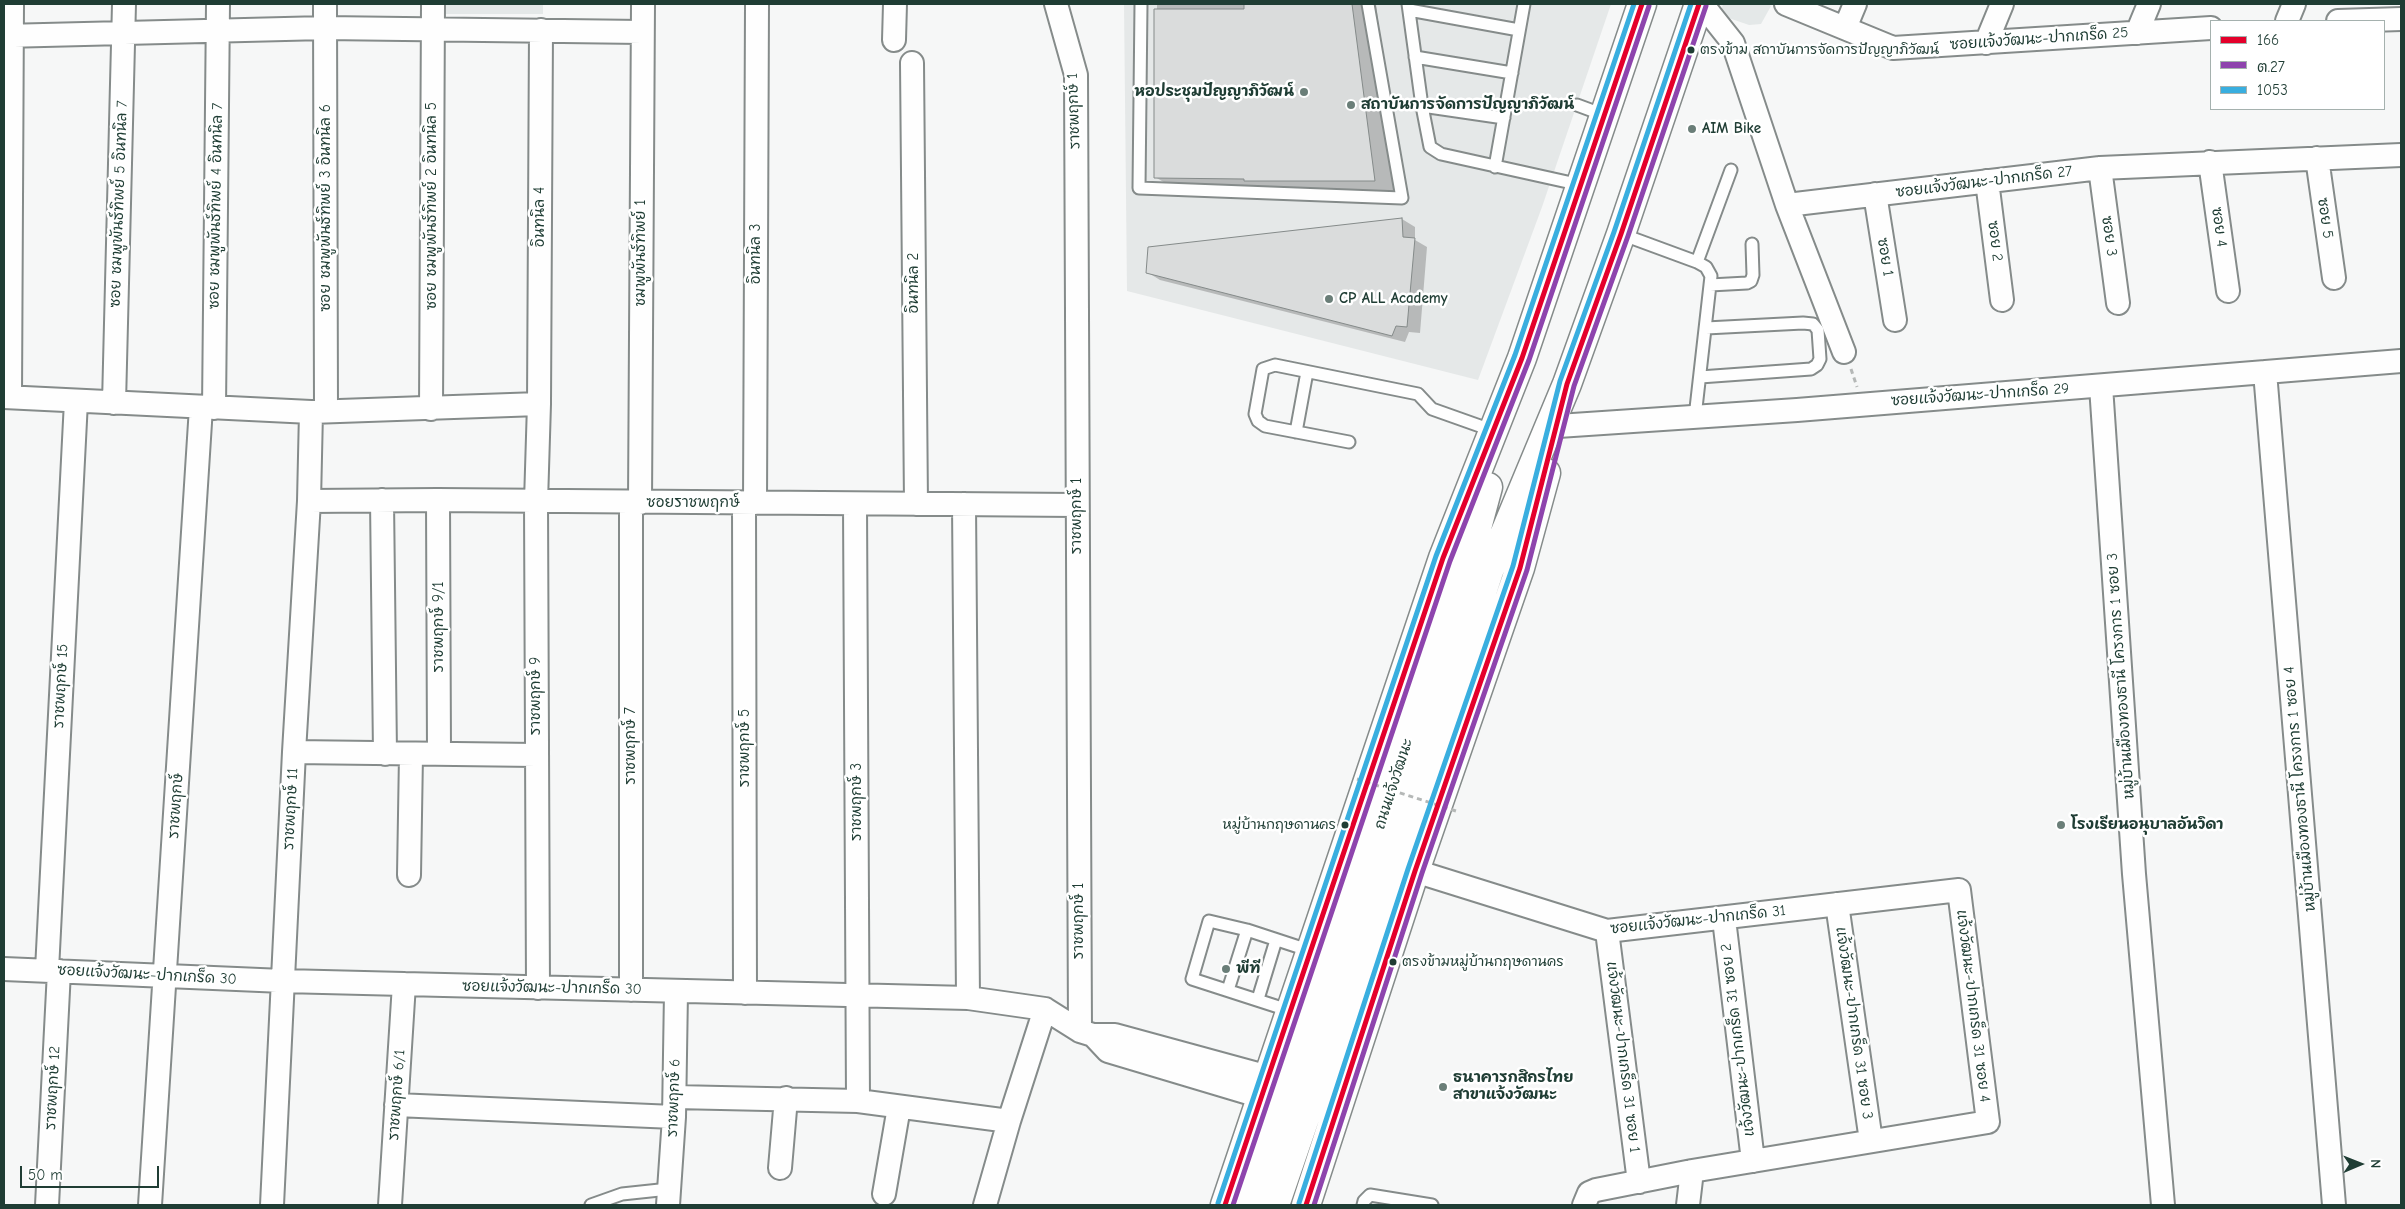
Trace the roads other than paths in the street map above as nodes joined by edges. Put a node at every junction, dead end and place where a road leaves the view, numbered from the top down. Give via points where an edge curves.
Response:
1 (12, 4) edge
2 (124, 4) edge
3 (218, 4) edge
4 (326, 4) edge
5 (433, 4) edge
6 (642, 4) edge
7 (757, 4) edge
8 (895, 4) edge
9 (1056, 4) edge
10 (1141, 4) edge
11 (1368, 4) edge
12 (1524, 4) edge
13 (1642, 4) edge
14 (1700, 4) edge
15 (1786, 4) edge
16 (1855, 4) edge
17 (2002, 4) edge
18 (2149, 4) edge
19 (2294, 4) edge
20 (1409, 7) edge
21 (2401, 19) edge
22 (2287, 20) edge
23 (2370, 20) edge
24 (326, 28) junction
25 (1845, 28) junction
26 (2210, 28) edge
27 (434, 29) junction
28 (540, 30) junction
29 (1519, 30) junction
30 (218, 31) junction
31 (124, 32) junction
32 (642, 32) junction
33 (2137, 33) junction
34 (8, 36) edge
35 (894, 40) dead end
36 (1986, 43) junction
37 (1415, 57) junction
38 (912, 63) dead end
39 (1512, 73) junction
40 (1577, 105) dead end
41 (1422, 106) junction
42 (1604, 115) junction
43 (1504, 118) junction
44 (2401, 155) edge
45 (2317, 158) junction
46 (2210, 162) junction
47 (1496, 166) junction
48 (2100, 168) junction
49 (1731, 170) dead end
50 (1987, 181) junction
51 (1581, 185) junction
52 (1875, 194) junction
53 (1787, 205) junction
54 (1621, 234) junction
55 (1752, 244) dead end
56 (1697, 262) junction
57 (2334, 278) dead end
58 (1710, 285) junction
59 (2228, 291) dead end
60 (2002, 300) dead end
61 (2118, 303) dead end
62 (1895, 320) dead end
63 (1706, 328) junction
64 (1844, 352) road end
65 (1522, 358) junction
66 (2401, 361) edge
67 (1307, 372) junction
68 (2266, 372) junction
69 (1700, 378) junction
70 (1567, 384) junction
71 (2101, 386) junction
72 (7, 397) edge
73 (76, 401) junction
74 (114, 403) junction
75 (539, 404) junction
76 (207, 408) junction
77 (431, 409) junction
78 (319, 412) junction
79 (1695, 417) junction
80 (1558, 426) junction
81 (1494, 431) junction
82 (1296, 432) junction
83 (1349, 442) dead end
84 (382, 500) junction
85 (438, 500) junction
86 (309, 501) junction
87 (536, 502) junction
88 (636, 503) junction
89 (749, 503) junction
90 (854, 504) junction
91 (916, 504) junction
92 (964, 504) junction
93 (1077, 505) junction
94 (294, 752) junction
95 (385, 754) junction
96 (439, 754) junction
97 (411, 755) junction
98 (536, 755) junction
99 (1416, 871) junction
100 (409, 875) dead end
101 (1959, 890) joint
102 (1370, 892) junction
103 (1836, 904) junction
104 (1724, 919) junction
105 (1247, 930) junction
106 (1607, 931) junction
107 (1276, 940) junction
108 (1311, 951) junction
109 (4, 968) edge
110 (53, 971) junction
111 (165, 976) junction
112 (283, 981) junction
113 (404, 984) junction
114 (538, 988) junction
115 (632, 990) junction
116 (1228, 990) junction
117 (676, 992) junction
118 (745, 993) junction
119 (858, 996) junction
120 (968, 998) junction
121 (1258, 999) junction
122 (1045, 1009) junction
123 (1291, 1011) junction
124 (1086, 1033) junction
125 (1266, 1087) junction
126 (786, 1098) junction
127 (858, 1101) junction
128 (396, 1105) junction
129 (674, 1107) junction
130 (899, 1107) junction
131 (1009, 1122) junction
132 (1871, 1141) junction
133 (1753, 1161) junction
134 (780, 1168) dead end
135 (1692, 1171) junction
136 (1639, 1182) junction
137 (884, 1194) dead end
138 (669, 1197) edge
139 (47, 1205) edge
140 (150, 1205) edge
141 (272, 1205) edge
142 (390, 1205) edge
143 (591, 1205) edge
144 (985, 1205) edge
145 (1225, 1205) edge
146 (1251, 1205) edge
147 (1276, 1205) edge
148 (1306, 1205) edge
149 (1362, 1205) edge
150 (1432, 1205) edge
151 (1584, 1205) edge
152 (1688, 1205) edge
153 (2162, 1205) edge
154 (2334, 1205) edge

1 - 34 street
2 - 31 street, ซอย ชมพูพันธ์ทิพย์ 5 อินทนิล 7
3 - 30 street, ซอย ชมพูพันธ์ทิพย์ 4 อินทนิล 7
4 - 24 street, ซอย ชมพูพันธ์ทิพย์ 3 อินทนิล 6
5 - 27 street, ซอย ชมพูพันธ์ทิพย์ 2 อินทนิล 5
6 - 32 street, ชมพูพันธ์ทิพย์ 1
7 - 89 street, อินทนิล 3
8 - 35 street
9 - 93 street, ราชพฤกษ์ 1 via 1076,75
10 - 11 lane via 1138,188 1402,198
12 - 29 lane
13 - 42 main road, ถนนแจ้งวัฒนะ
14 - 53 street via 1732,42
14 - 54 main road, ถนนแจ้งวัฒนะ
15 - 25 street, ซอยแจ้งวัฒนะ-ปากเกร็ด 25
16 - 25 street
17 - 36 street
18 - 33 street
19 - 22 street
20 - 29 lane
20 - 37 lane
21 - 23 street
24 - 27 street
24 - 30 street
24 - 78 street, ซอย ชมพูพันธ์ทิพย์ 3 อินทนิล 6
25 - 36 street, ซอยแจ้งวัฒนะ-ปากเกร็ด 25 via 1893,48
26 - 33 street, ซอยแจ้งวัฒนะ-ปากเกร็ด 25
27 - 28 street
27 - 77 street, ซอย ชมพูพันธ์ทิพย์ 2 อินทนิล 5
28 - 32 street
28 - 75 street, อินทนิล 4
29 - 39 lane
30 - 31 street
30 - 76 street, ซอย ชมพูพันธ์ทิพย์ 4 อินทนิล 7
31 - 34 street
31 - 74 street, ซอย ชมพูพันธ์ทิพย์ 5 อินทนิล 7
32 - 88 street, ชมพูพันธ์ทิพย์ 1
33 - 36 street, ซอยแจ้งวัฒนะ-ปากเกร็ด 25
34 - 72 street
37 - 39 lane
37 - 41 lane
38 - 91 street, อินทนิล 2
39 - 43 lane
40 - 42 lane
41 - 43 lane
41 - 47 lane via 1430,147 1441,154
42 - 51 main road, ถนนแจ้งวัฒนะ
43 - 47 lane
44 - 45 street, ซอยแจ้งวัฒนะ-ปากเกร็ด 27
45 - 46 street, ซอยแจ้งวัฒนะ-ปากเกร็ด 27
45 - 57 street, ซอย 5
46 - 48 street, ซอยแจ้งวัฒนะ-ปากเกร็ด 27
46 - 59 street, ซอย 4
47 - 51 lane
48 - 50 street, ซอยแจ้งวัฒนะ-ปากเกร็ด 27
48 - 61 street, ซอย 3
49 - 56 lane
50 - 52 street, ซอยแจ้งวัฒนะ-ปากเกร็ด 27
50 - 60 street, ซอย 2
51 - 65 main road, ถนนแจ้งวัฒนะ
52 - 53 street, ซอยแจ้งวัฒนะ-ปากเกร็ด 27
52 - 62 street, ซอย 1
53 - 64 street
54 - 56 lane
54 - 70 main road, ถนนแจ้งวัฒนะ
55 - 58 lane via 1754,275 1751,281
56 - 58 lane via 1706,266
58 - 63 lane
63 - 69 lane
63 - 69 lane via 1813,324 1818,330 1820,359 1811,369
65 - 81 main road, ถนนแจ้งวัฒนะ
65 - 102 main road, ถนนแจ้งวัฒนะ via 1469,558
66 - 68 street, ซอยแจ้งวัฒนะ-ปากเกร็ด 29
67 - 81 lane via 1418,394 1436,411
67 - 82 lane
67 - 82 lane via 1275,365 1263,369 1255,414 1258,422
68 - 71 street, ซอยแจ้งวัฒนะ-ปากเกร็ด 29
68 - 154 street, หมู่บ้านเมืองทองธานี โครงการ 1 ซอย 4
69 - 79 lane
70 - 80 main road, ถนนแจ้งวัฒนะ
70 - 102 main road, ถนนแจ้งวัฒนะ via 1489,570
71 - 79 street, ซอยแจ้งวัฒนะ-ปากเกร็ด 29
71 - 153 street, หมู่บ้านเมืองทองธานี โครงการ 1 ซอย 3 via 2134,874
72 - 73 street
73 - 74 street
73 - 110 street, ราชพฤกษ์ 15
74 - 76 street
75 - 77 street
75 - 87 street, ราชพฤกษ์ 9
76 - 78 street
76 - 111 street, ราชพฤกษ์
77 - 78 street
78 - 86 street, ราชพฤกษ์ 11
79 - 80 street, ซอยแจ้งวัฒนะ-ปากเกร็ด 29
80 - 99 main road, ถนนแจ้งวัฒนะ via 1520,568
81 - 108 main road, ถนนแจ้งวัฒนะ via 1443,558
82 - 83 lane
84 - 85 street, ซอยราชพฤกษ์
84 - 86 street, ซอยราชพฤกษ์
84 - 95 street
85 - 87 street, ซอยราชพฤกษ์
85 - 96 street, ราชพฤกษ์ 9/1
86 - 94 street, ราชพฤกษ์ 11
87 - 88 street, ซอยราชพฤกษ์
87 - 98 street, ราชพฤกษ์ 9
88 - 89 street, ซอยราชพฤกษ์
88 - 115 street, ราชพฤกษ์ 7
89 - 90 street, ซอยราชพฤกษ์
89 - 118 street, ราชพฤกษ์ 5
90 - 91 street, ซอยราชพฤกษ์
90 - 119 street, ราชพฤกษ์ 3
91 - 92 street, ซอยราชพฤกษ์
92 - 93 street, ซอยราชพฤกษ์
92 - 120 street
93 - 124 street, ราชพฤกษ์ 1
94 - 95 street
94 - 112 street, ราชพฤกษ์ 11
95 - 97 street
96 - 97 street
96 - 98 street
97 - 100 street
98 - 114 street, ราชพฤกษ์ 9
99 - 106 street, ซอยแจ้งวัฒนะ-ปากเกร็ด 31
99 - 148 main road, ถนนแจ้งวัฒนะ
101 - 103 street, ซอยแจ้งวัฒนะ-ปากเกร็ด 31
101 - 132 street, แจ้งวัฒนะ-ปากเกร็ด 31 ซอย 4 via 1988,1122
102 - 146 main road, ถนนแจ้งวัฒนะ
102 - 147 main road, ถนนแจ้งวัฒนะ
103 - 104 street, ซอยแจ้งวัฒนะ-ปากเกร็ด 31
103 - 132 street, แจ้งวัฒนะ-ปากเกร็ด 31 ซอย 3
104 - 106 street, ซอยแจ้งวัฒนะ-ปากเกร็ด 31
104 - 133 street, แจ้งวัฒนะ-ปากเกร็ด 31 ซอย 2
105 - 107 lane
105 - 116 lane
105 - 116 lane via 1209,921 1192,979
106 - 136 street, แจ้งวัฒนะ-ปากเกร็ด 31 ซอย 1
107 - 108 lane
107 - 121 lane
108 - 123 main road, ถนนแจ้งวัฒนะ
109 - 110 street, ซอยแจ้งวัฒนะ-ปากเกร็ด 30
110 - 111 street, ซอยแจ้งวัฒนะ-ปากเกร็ด 30
110 - 139 street, ราชพฤกษ์ 12
111 - 112 street, ซอยแจ้งวัฒนะ-ปากเกร็ด 30
111 - 140 street, ราชพฤกษ์
112 - 113 street, ซอยแจ้งวัฒนะ-ปากเกร็ด 30
112 - 141 street, ราชพฤกษ์ 11
113 - 114 street, ซอยแจ้งวัฒนะ-ปากเกร็ด 30
113 - 128 street, ราชพฤกษ์ 6/1
114 - 115 street, ซอยแจ้งวัฒนะ-ปากเกร็ด 30
115 - 117 street, ซอยแจ้งวัฒนะ-ปากเกร็ด 30
116 - 121 lane
117 - 118 street, ซอยแจ้งวัฒนะ-ปากเกร็ด 30
117 - 129 street, ราชพฤกษ์ 6
118 - 119 street, ซอยแจ้งวัฒนะ-ปากเกร็ด 30
119 - 120 street, ซอยแจ้งวัฒนะ-ปากเกร็ด 30
119 - 127 street, ราชพฤกษ์ 3
120 - 122 street, ซอยแจ้งวัฒนะ-ปากเกร็ด 30
121 - 123 lane
122 - 124 street, ซอยแจ้งวัฒนะ-ปากเกร็ด 30
122 - 131 street
123 - 125 main road, ถนนแจ้งวัฒนะ
124 - 125 street, ซอยแจ้งวัฒนะ-ปากเกร็ด 30 via 1108,1051
125 - 145 main road, ถนนแจ้งวัฒนะ
126 - 127 street
126 - 129 street
126 - 134 street
127 - 130 street
128 - 129 street
128 - 142 street, ราชพฤกษ์ 6/1
129 - 138 street, ราชพฤกษ์ 6
130 - 131 street
130 - 137 street
131 - 144 street
132 - 133 street
133 - 135 street
135 - 136 street
135 - 152 street
136 - 151 street via 1589,1192
138 - 143 lane via 622,1194
149 - 150 lane via 1370,1194

